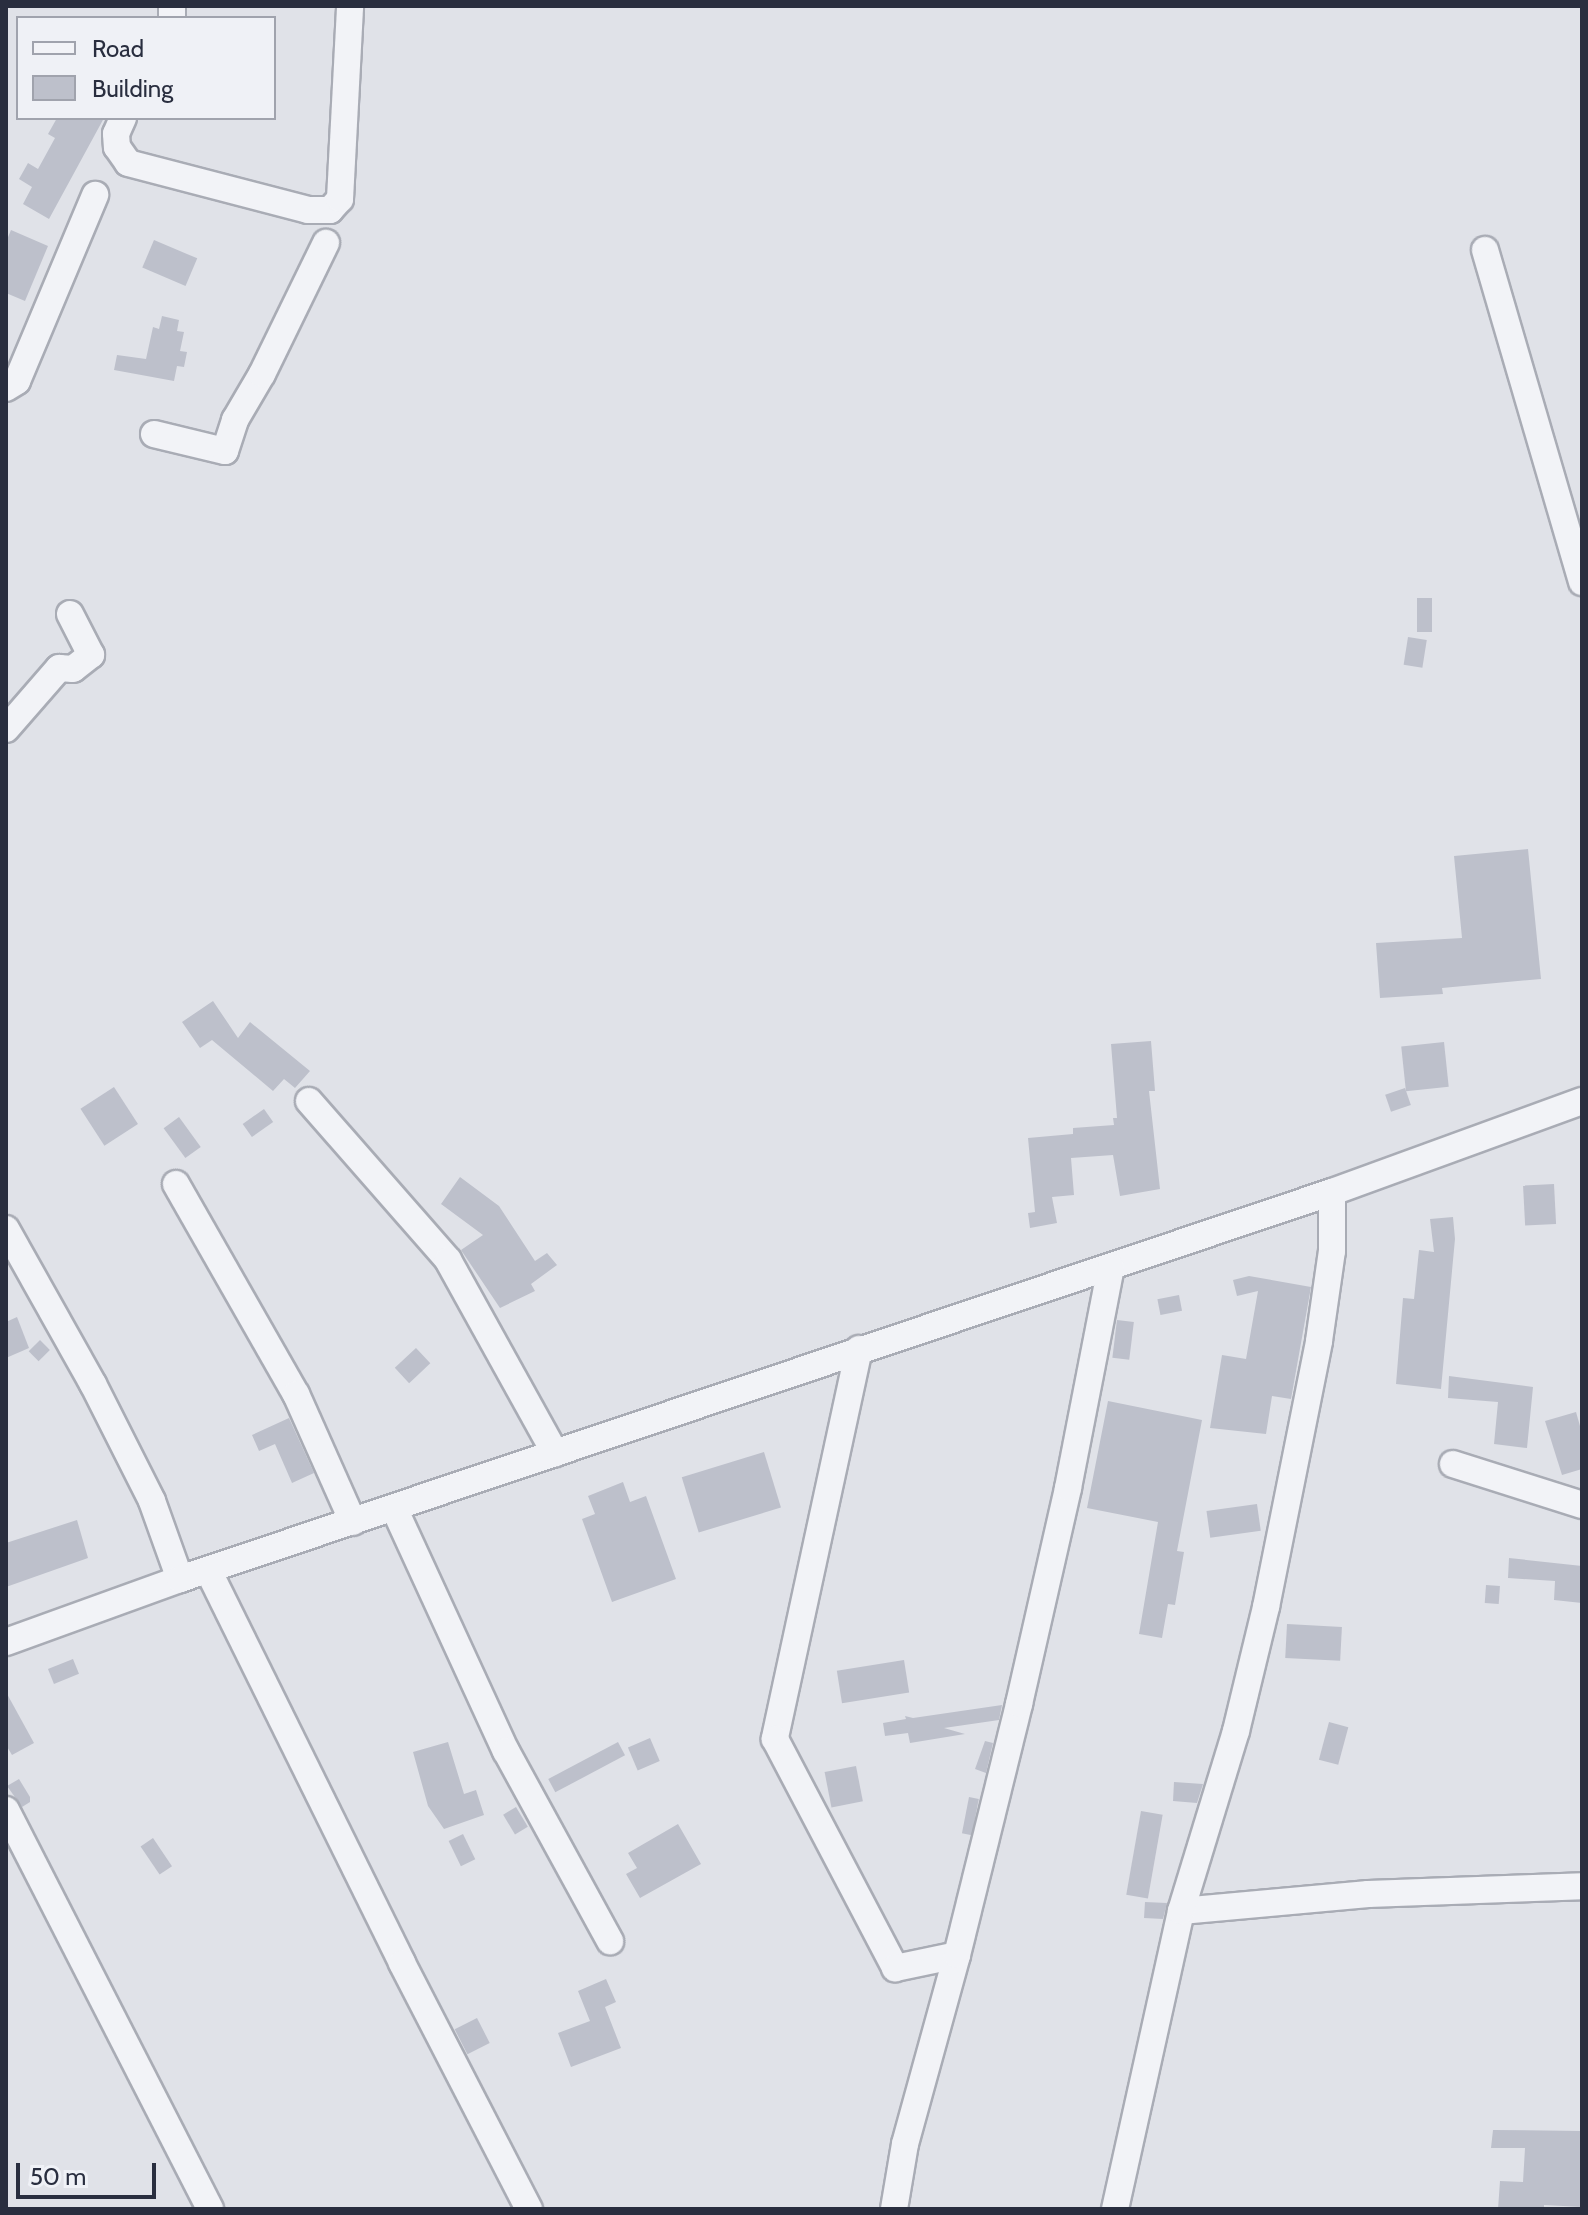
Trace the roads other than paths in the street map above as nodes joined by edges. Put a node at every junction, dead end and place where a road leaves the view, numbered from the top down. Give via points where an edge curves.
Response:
1 (350, 6) edge
2 (122, 120) edge
3 (95, 195) dead end
4 (326, 243) dead end
5 (1485, 250) dead end
6 (6, 388) edge
7 (154, 434) dead end
8 (1582, 582) edge
9 (70, 614) dead end
10 (6, 729) edge
11 (309, 1101) dead end
12 (1582, 1101) edge
13 (176, 1184) dead end
14 (1332, 1192) junction
15 (6, 1229) edge
16 (1111, 1267) junction
17 (859, 1349) junction
18 (555, 1453) junction
19 (1453, 1464) dead end
20 (394, 1508) junction
21 (1580, 1510) edge
22 (353, 1522) junction
23 (208, 1570) junction
24 (180, 1579) junction
25 (6, 1642) edge
26 (6, 1810) edge
27 (1582, 1886) edge
28 (1181, 1911) junction
29 (610, 1941) dead end
30 (957, 1955) junction
31 (210, 2209) edge
32 (529, 2209) edge
33 (894, 2209) edge
34 (1115, 2209) edge

1 - 2 street via 340,199 330,210 308,210 128,163 117,147
3 - 6 street via 17,381
4 - 7 street via 235,420 225,451
5 - 8 street
9 - 10 street via 91,655 73,669 59,668
11 - 18 street via 448,1260
12 - 14 street
13 - 22 street via 296,1394
14 - 16 street
14 - 28 street via 1332,1251 1297,1459 1236,1731
15 - 24 street via 152,1501
16 - 17 street
16 - 30 street via 1065,1503
17 - 18 street
17 - 30 street via 775,1739 895,1968
18 - 20 street
19 - 21 street
20 - 22 street
20 - 29 street via 506,1751
22 - 23 street
23 - 24 street
23 - 32 street
24 - 25 street
26 - 31 street
27 - 28 street via 1368,1894
28 - 34 street
30 - 33 street via 905,2144

